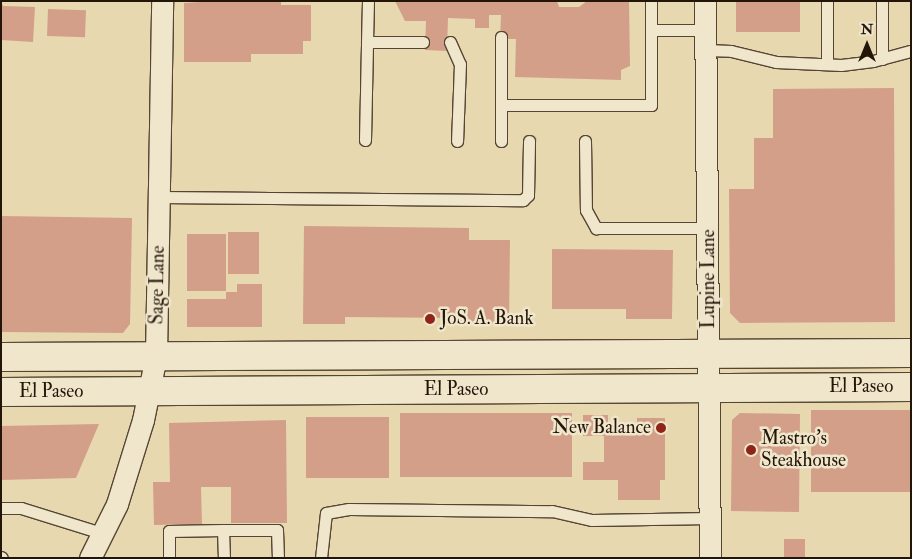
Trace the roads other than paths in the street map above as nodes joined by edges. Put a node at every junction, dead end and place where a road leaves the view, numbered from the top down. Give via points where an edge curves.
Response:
1 (162, 1) edge
2 (368, 1) edge
3 (651, 1) edge
4 (705, 1) edge
5 (827, 1) edge
6 (882, 1) edge
7 (651, 30) junction
8 (501, 37) dead end
9 (706, 40) junction
10 (367, 42) junction
11 (423, 42) dead end
12 (450, 42) dead end
13 (911, 51) edge
14 (882, 59) junction
15 (827, 64) junction
16 (501, 105) junction
17 (365, 140) dead end
18 (457, 141) dead end
19 (501, 141) dead end
20 (529, 141) dead end
21 (586, 141) dead end
22 (159, 197) junction
23 (709, 228) junction
24 (709, 353) junction
25 (911, 353) edge
26 (156, 356) junction
27 (1, 357) edge
28 (709, 387) junction
29 (911, 387) edge
30 (150, 390) junction
31 (1, 392) edge
32 (1, 508) edge
33 (710, 518) junction
34 (223, 530) junction
35 (98, 550) edge
36 (169, 558) edge
37 (224, 558) edge
38 (278, 558) edge
39 (321, 558) edge
40 (710, 558) edge

1 - 22 street, Sage Lane
2 - 10 lane
3 - 7 lane
4 - 9 street, Lupine Lane
5 - 15 lane
6 - 14 lane
7 - 9 lane
7 - 16 lane via 651,105
8 - 16 lane
9 - 15 lane via 732,51 776,62
9 - 23 street, Lupine Lane
10 - 11 lane
10 - 17 lane
12 - 18 lane via 460,64
13 - 14 lane
14 - 15 lane
16 - 19 lane
20 - 22 lane via 528,195 523,200
21 - 23 lane via 586,210 596,228
22 - 26 street, Sage Lane
23 - 24 street, Lupine Lane
24 - 25 street, El Paseo
24 - 26 street, El Paseo
24 - 28 street, Lupine Lane
26 - 27 street, El Paseo
26 - 30 street, Sage Lane
28 - 29 street, El Paseo
28 - 30 street, El Paseo via 676,390
28 - 33 street, Lupine Lane
30 - 31 street, El Paseo
30 - 35 street, Sage Lane via 117,504
32 - 35 lane via 21,508
33 - 39 lane via 592,520 552,511 349,509 326,513
33 - 40 street, Lupine Lane
34 - 36 lane via 169,531
34 - 37 lane
34 - 38 lane via 277,530

